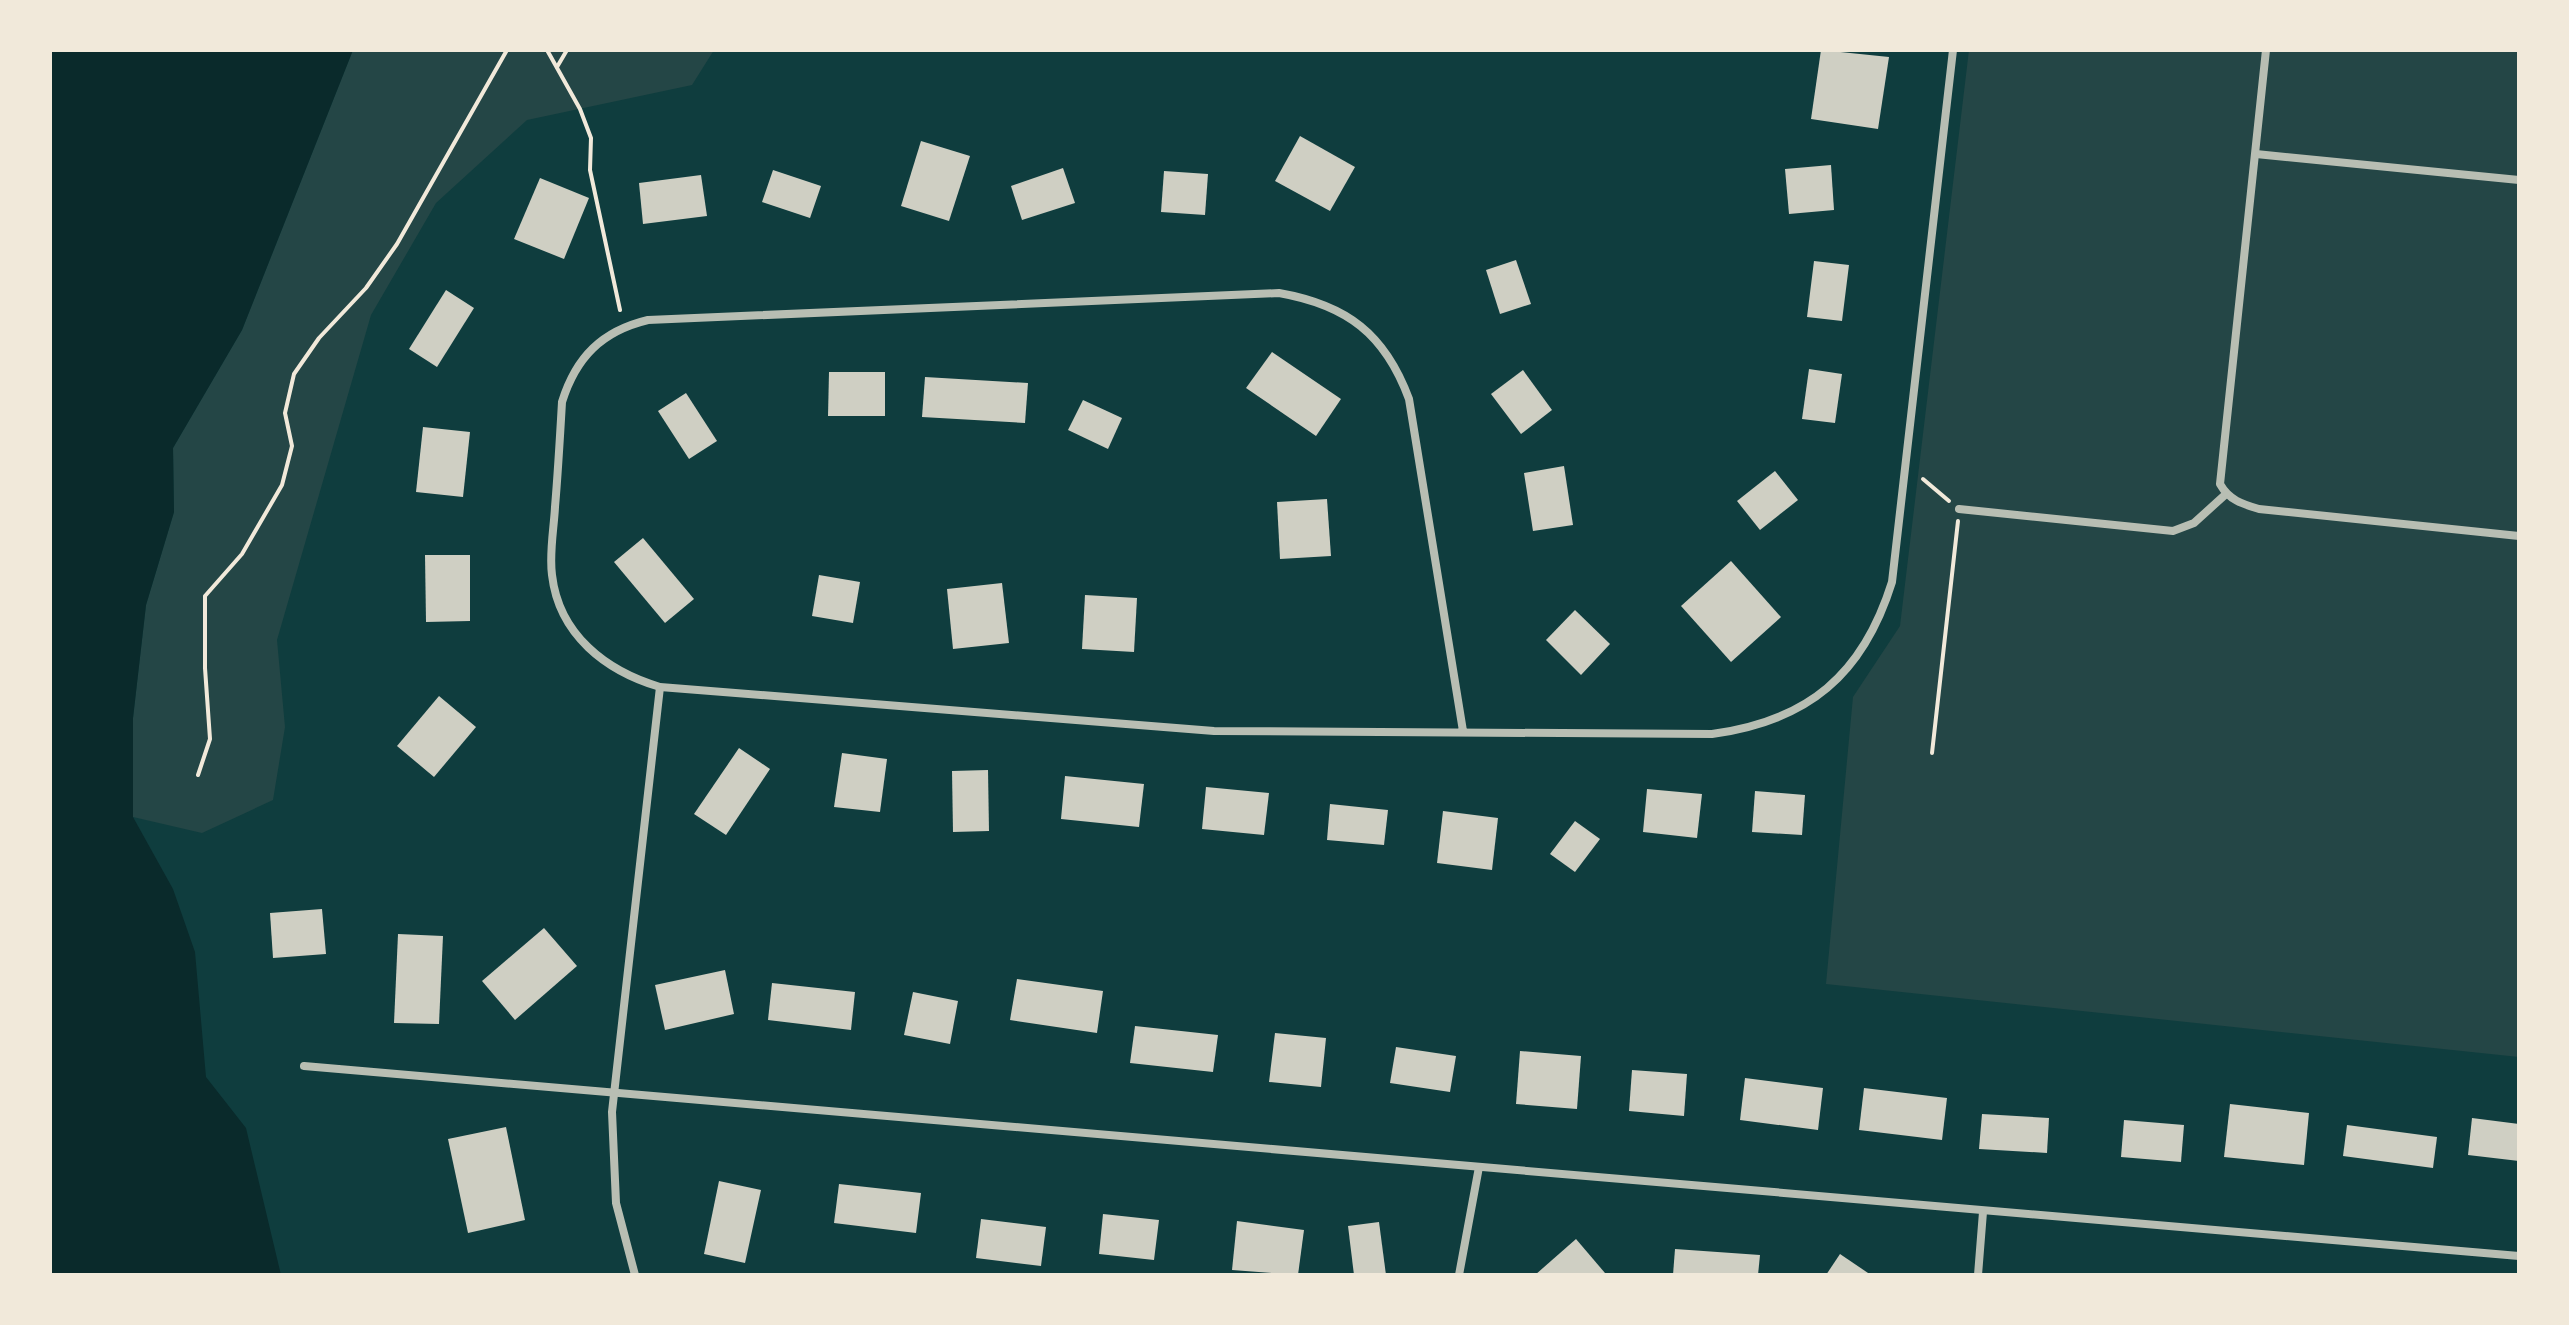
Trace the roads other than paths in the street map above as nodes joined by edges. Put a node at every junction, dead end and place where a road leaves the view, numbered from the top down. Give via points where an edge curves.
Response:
1 (1953, 50) edge
2 (2266, 50) edge
3 (2256, 154) junction
4 (2519, 180) edge
5 (2226, 494) junction
6 (1959, 509) road end
7 (2519, 536) edge
8 (660, 687) junction
9 (1463, 731) junction
10 (304, 1066) dead end
11 (614, 1094) junction
12 (1479, 1167) junction
13 (1983, 1212) junction
14 (2519, 1256) edge
15 (635, 1275) edge
16 (1459, 1275) edge
17 (1978, 1275) edge

1 - 9 street via 1892,582 1865,647 1816,697 1784,716 1745,729 1712,734
2 - 3 street
3 - 4 street
3 - 5 street via 2219,471
5 - 6 street via 2194,523 2173,531
5 - 7 street via 2259,509
8 - 9 street via 1214,731
8 - 9 street via 610,667 589,650 570,626 551,573 562,402 569,378 602,338 626,325 664,319 1279,293 1341,312 1383,348 1399,373 1409,399
8 - 11 street
10 - 11 street
11 - 12 street
11 - 15 street via 611,1156 616,1203
12 - 13 street
12 - 16 street
13 - 14 street
13 - 17 street

